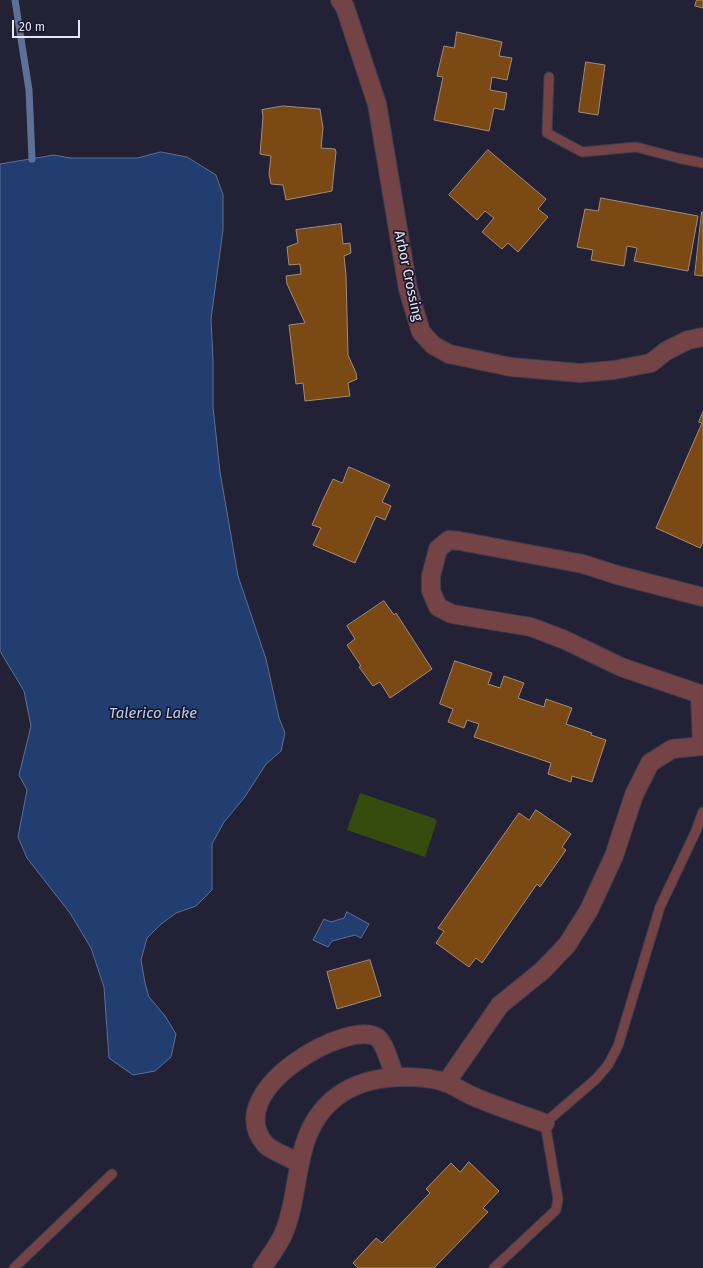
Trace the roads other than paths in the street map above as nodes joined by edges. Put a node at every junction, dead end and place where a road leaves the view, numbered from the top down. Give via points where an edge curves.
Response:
1 (340, 0) edge
2 (549, 77) dead end
3 (703, 163) edge
4 (703, 337) edge
5 (703, 597) edge
6 (702, 691) edge
7 (702, 750) edge
8 (703, 812) edge
9 (395, 1077) junction
10 (446, 1082) junction
11 (545, 1123) junction
12 (300, 1163) junction
13 (112, 1174) dead end
14 (14, 1268) edge
15 (262, 1268) edge
16 (494, 1268) edge

1 - 4 street, Arbor Crossing via 345,7 377,104 408,289 421,332 433,345 449,354 511,367 580,373 614,370 651,362 688,340
2 - 3 lane via 547,133 582,152 636,147
5 - 6 street via 583,564 449,540 438,549 431,576 431,591 438,606 452,614 531,627 621,667
6 - 7 street
7 - 10 street via 672,749 650,763 634,794 614,856 578,928 567,945 542,971 500,1005
8 - 11 lane via 660,907 618,1046 608,1065 596,1079
9 - 10 street via 421,1077
9 - 12 street via 362,1082 328,1103 305,1141
9 - 12 street via 383,1045 377,1038 366,1035 344,1038 308,1053 283,1071 264,1093 256,1108 258,1133 266,1145
10 - 11 street via 476,1098
11 - 16 lane via 558,1199 556,1210
12 - 15 street via 282,1237
13 - 14 lane

